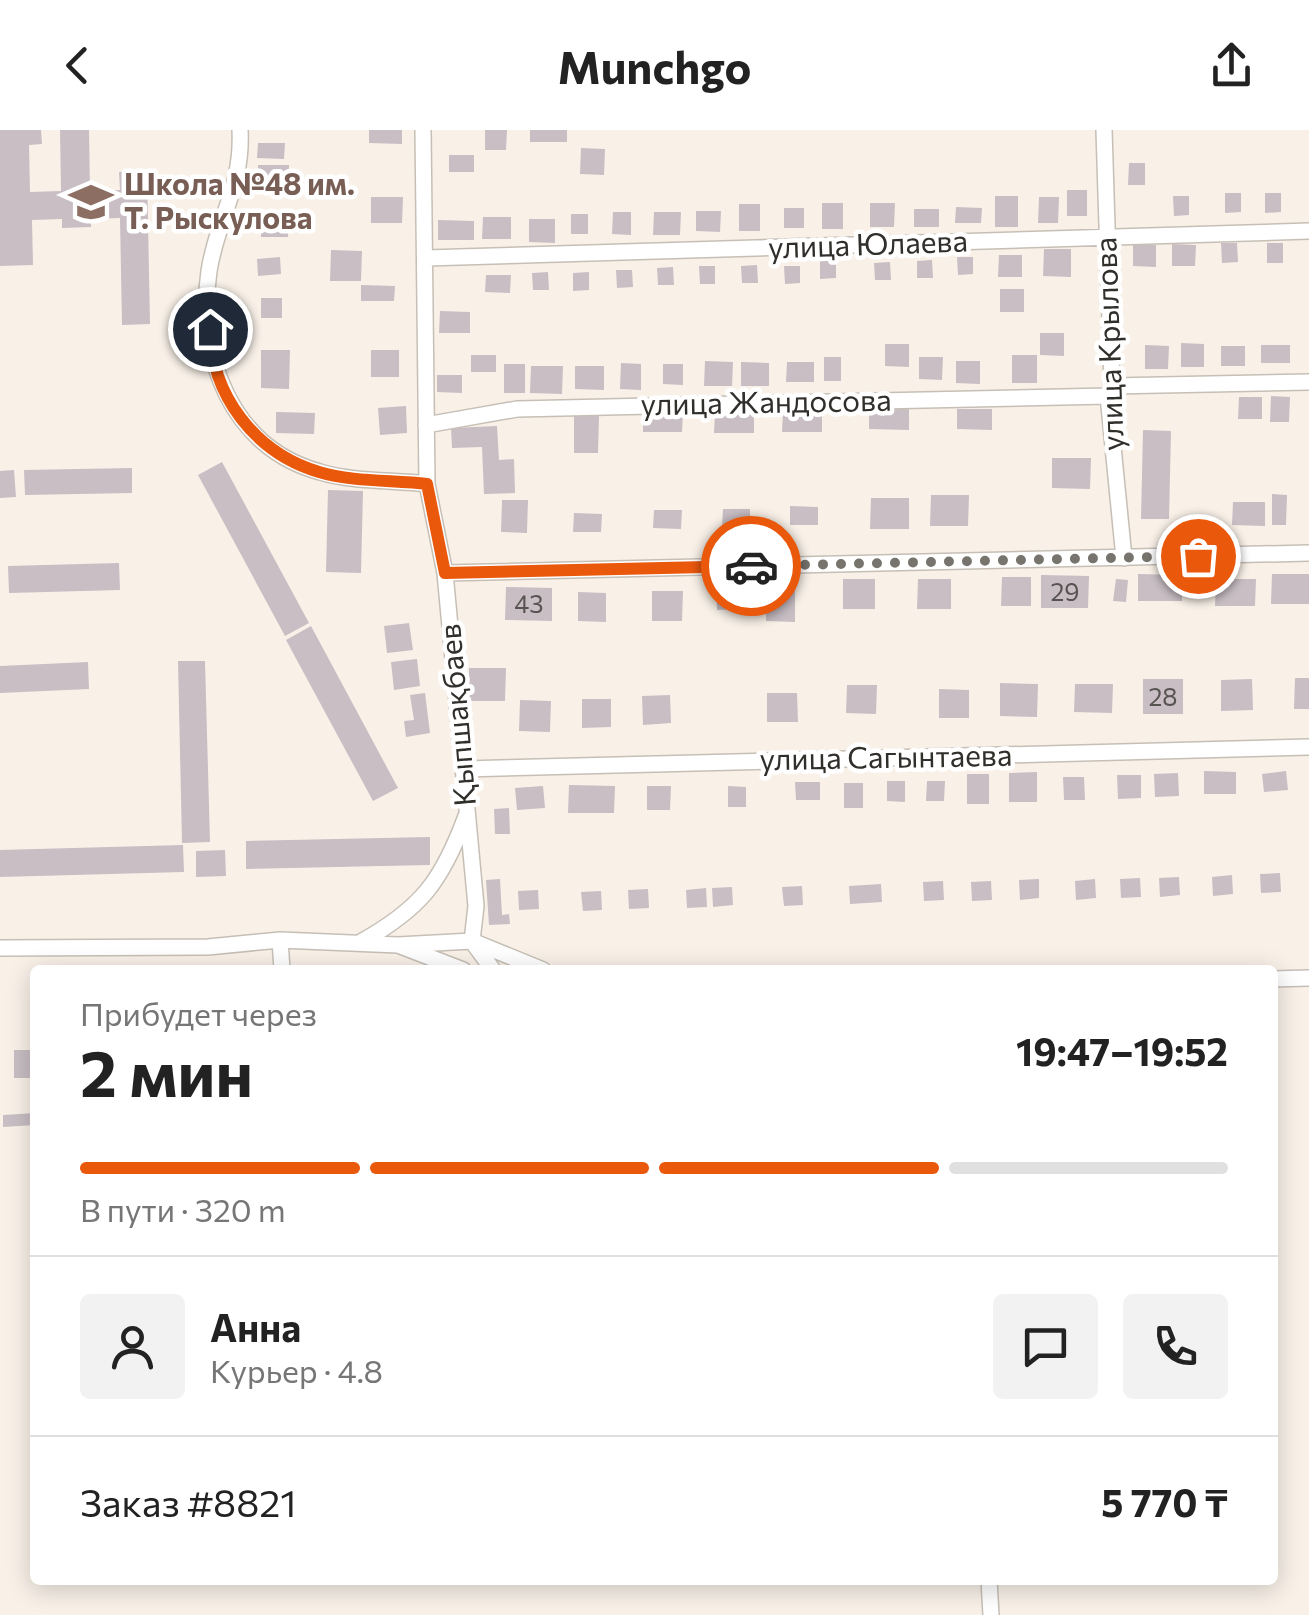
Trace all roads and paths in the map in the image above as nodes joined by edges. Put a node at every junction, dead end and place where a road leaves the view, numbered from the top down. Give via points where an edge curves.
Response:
1 (240, 130) edge
2 (424, 130) edge
3 (1104, 130) edge
4 (1309, 231) edge
5 (1106, 239) junction
6 (426, 258) junction
7 (1309, 382) edge
8 (1110, 391) junction
9 (426, 424) junction
10 (427, 484) junction
11 (1309, 554) edge
12 (1124, 558) junction
13 (445, 573) junction
14 (1309, 747) edge
15 (464, 769) junction
16 (468, 812) junction
17 (280, 940) junction
18 (472, 940) junction
19 (359, 943) junction
20 (398, 945) junction
21 (0, 948) edge
22 (282, 965) edge
23 (451, 965) edge
24 (490, 965) edge
25 (530, 965) edge
26 (1278, 978) edge
27 (1309, 978) edge
28 (989, 1585) edge
29 (991, 1615) edge

1 - 10 street via 242,166 209,271 210,358 228,400 251,434 319,472
2 - 6 street, Қыпшақбаев
3 - 5 street, улица Крылова
4 - 5 street, улица Юлаева
5 - 6 street, улица Юлаева
5 - 8 street, улица Крылова
6 - 9 street, Қыпшақбаев
7 - 8 street, улица Жандосова
8 - 9 street, улица Жандосова via 518,408
8 - 12 street, улица Крылова
9 - 10 street, Қыпшақбаев
10 - 13 street, Қыпшақбаев
11 - 12 street
12 - 13 street
13 - 15 street, Қыпшақбаев
14 - 15 street, улица Сагынтаева
15 - 16 street, Қыпшақбаев
16 - 18 street, Қыпшақбаев via 476,906
16 - 19 street via 430,892
17 - 19 street
17 - 21 street
17 - 22 street
18 - 20 street
18 - 24 street
18 - 25 street
19 - 20 street
20 - 23 street
26 - 27 street
28 - 29 street

